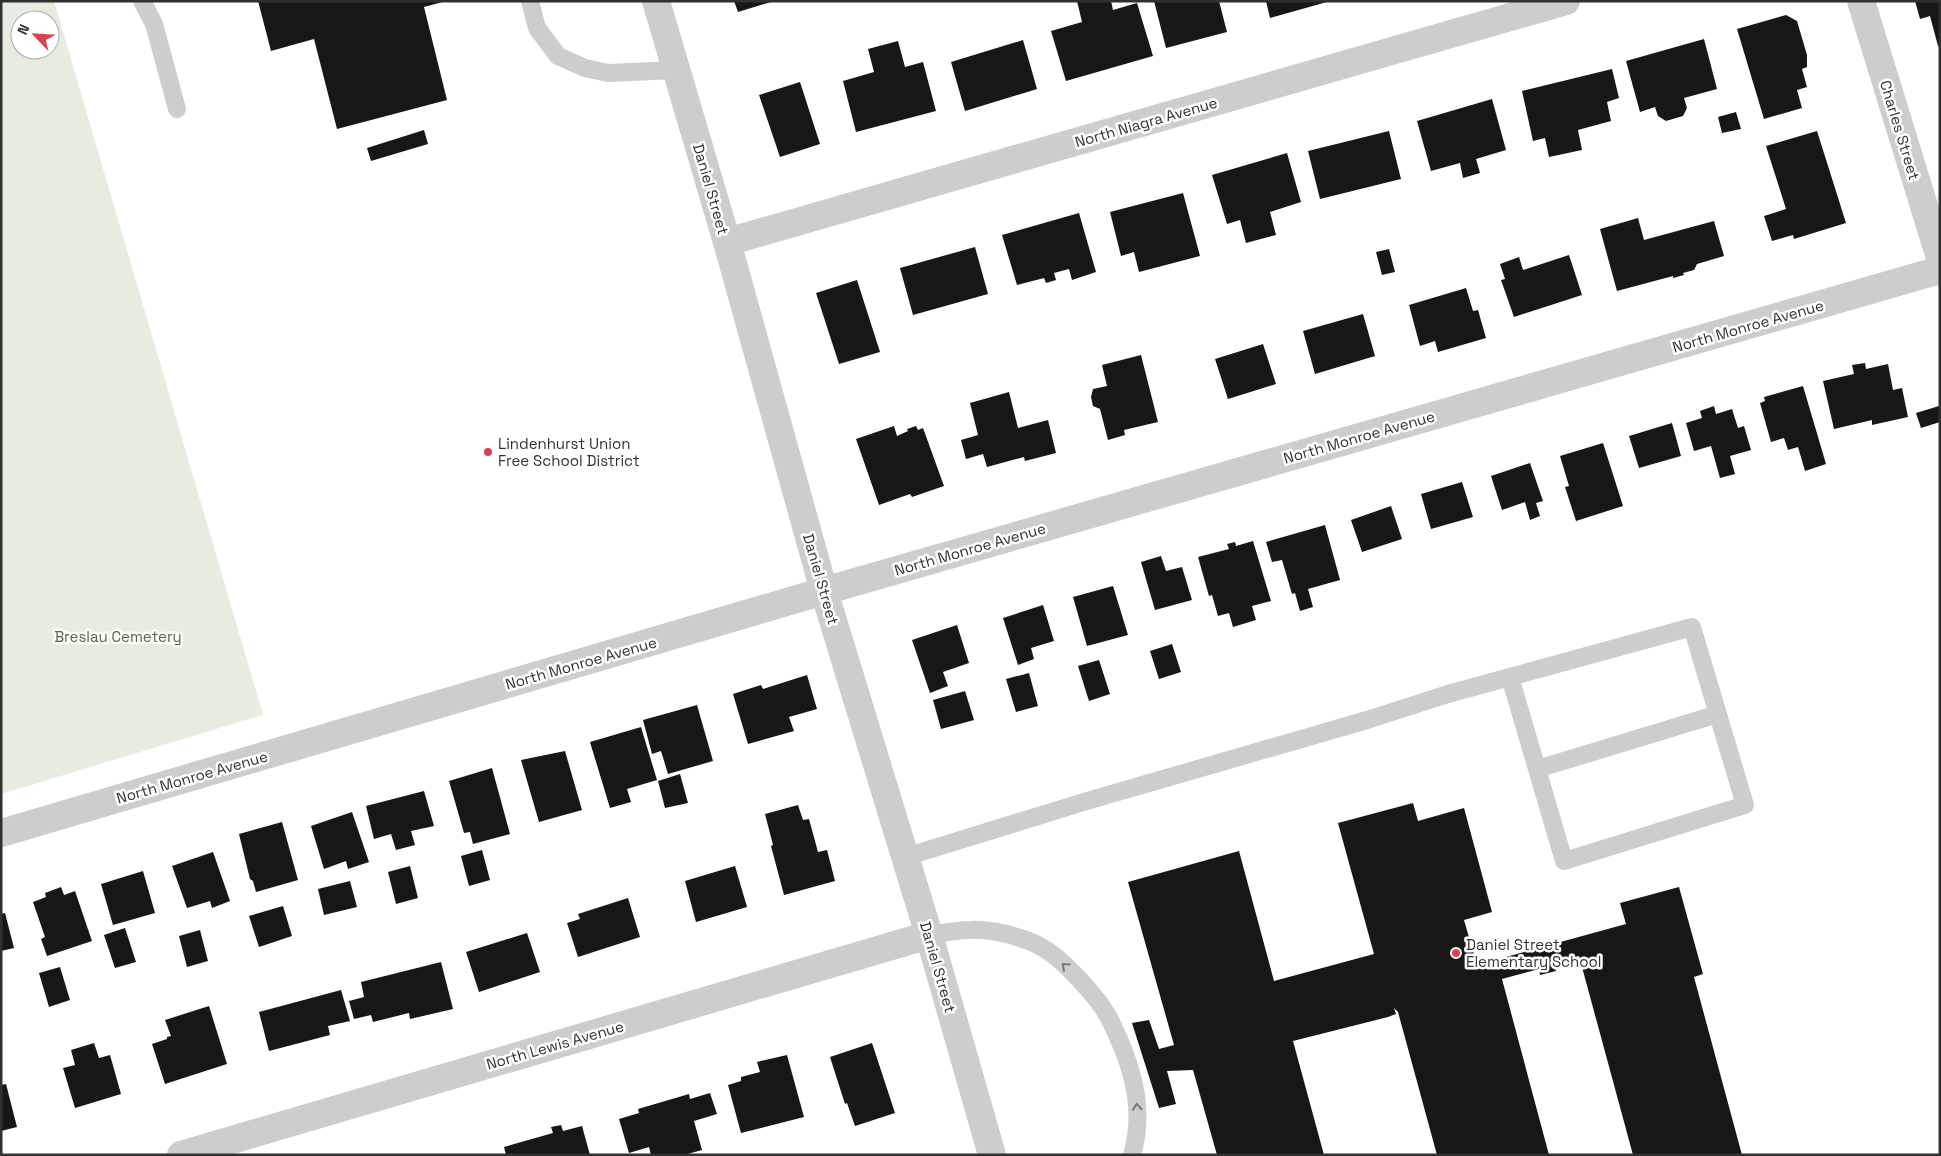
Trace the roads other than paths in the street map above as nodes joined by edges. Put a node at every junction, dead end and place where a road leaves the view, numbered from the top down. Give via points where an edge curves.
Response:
1 (142, 1) edge
2 (530, 1) edge
3 (656, 1) edge
4 (1566, 1) edge
5 (1861, 1) edge
6 (676, 70) junction
7 (177, 109) dead end
8 (727, 242) junction
9 (1940, 258) edge
10 (1940, 270) edge
11 (824, 591) junction
12 (1510, 677) junction
13 (1718, 714) junction
14 (1537, 768) junction
15 (1, 833) edge
16 (906, 857) junction
17 (929, 935) junction
18 (181, 1155) edge
19 (992, 1155) edge
20 (1132, 1155) edge

1 - 7 lane via 154,24
2 - 6 lane via 537,28 558,56 585,68 608,73
3 - 6 street, Daniel Street
4 - 8 street, North Niagra Avenue
5 - 9 street, Charles Street
6 - 8 street, Daniel Street
8 - 11 street, Daniel Street
10 - 11 street, North Monroe Avenue
11 - 15 street, North Monroe Avenue
11 - 16 street, Daniel Street
12 - 13 lane via 1692,627
12 - 14 lane
12 - 16 lane
13 - 14 lane
13 - 14 lane via 1745,806 1564,861
16 - 17 street, Daniel Street
17 - 18 street, North Lewis Avenue
17 - 19 street, Daniel Street
20 -> 17 lane via 1138,1118 1130,1065 1107,1013 1090,991 1045,949 1027,941 999,933 970,930

